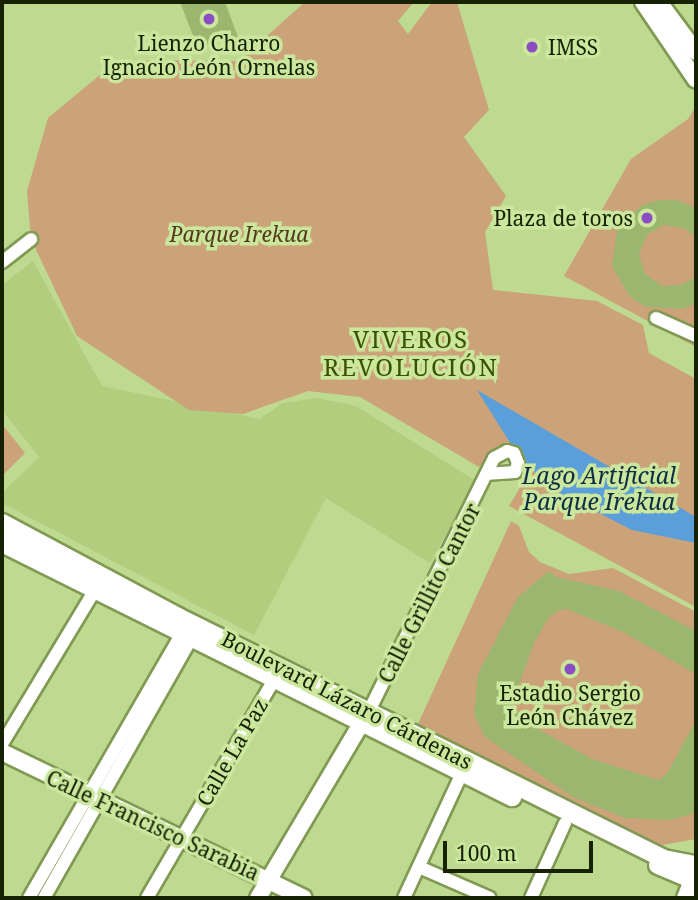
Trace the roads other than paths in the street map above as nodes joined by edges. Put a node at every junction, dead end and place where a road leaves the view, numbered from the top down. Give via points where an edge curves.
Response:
1 (651, 3) edge
2 (696, 52) edge
3 (696, 79) edge
4 (31, 239) dead end
5 (2, 262) edge
6 (656, 318) dead end
7 (696, 336) edge
8 (489, 474) dead end
9 (2, 523) edge
10 (4, 548) edge
11 (96, 590) junction
12 (186, 637) junction
13 (275, 678) junction
14 (366, 716) junction
15 (2, 744) edge
16 (2, 752) edge
17 (462, 773) junction
18 (94, 798) junction
19 (565, 823) junction
20 (183, 838) junction
21 (696, 853) edge
22 (664, 859) junction
23 (419, 867) junction
24 (695, 875) edge
25 (267, 880) junction
26 (29, 898) edge
27 (44, 898) edge
28 (147, 898) edge
29 (258, 898) edge
30 (304, 898) edge
31 (404, 898) edge
32 (490, 898) edge
33 (531, 898) edge
34 (684, 898) edge

1 - 2 street
1 - 3 street
4 - 5 street
6 - 7 street
8 - 14 street, Calle Grillito Cantor
9 - 14 main road, Boulevard Lázaro Cárdenas
10 - 11 main road, Boulevard Lázaro Cárdenas
11 - 12 main road, Boulevard Lázaro Cárdenas
11 - 15 street
12 - 13 main road, Boulevard Lázaro Cárdenas
12 - 18 street
13 - 14 main road, Boulevard Lázaro Cárdenas
13 - 20 street, Calle La Paz
14 - 17 main road, Boulevard Lázaro Cárdenas
14 - 22 main road, Boulevard Lázaro Cárdenas
14 - 25 street
16 - 18 street, Calle Francisco Sarabia
17 - 19 main road, Boulevard Lázaro Cárdenas
17 - 23 street
18 - 20 street, Calle Francisco Sarabia
18 - 26 street
18 - 27 street
19 - 24 main road, Boulevard Lázaro Cárdenas
19 - 33 street
20 - 25 street, Calle Francisco Sarabia
20 - 28 street, Calle La Paz
21 - 22 main road
22 - 24 main road, Boulevard Lázaro Cárdenas
23 - 31 street
23 - 32 street
24 - 34 street
25 - 29 street
25 - 30 street, Calle Francisco Sarabia

